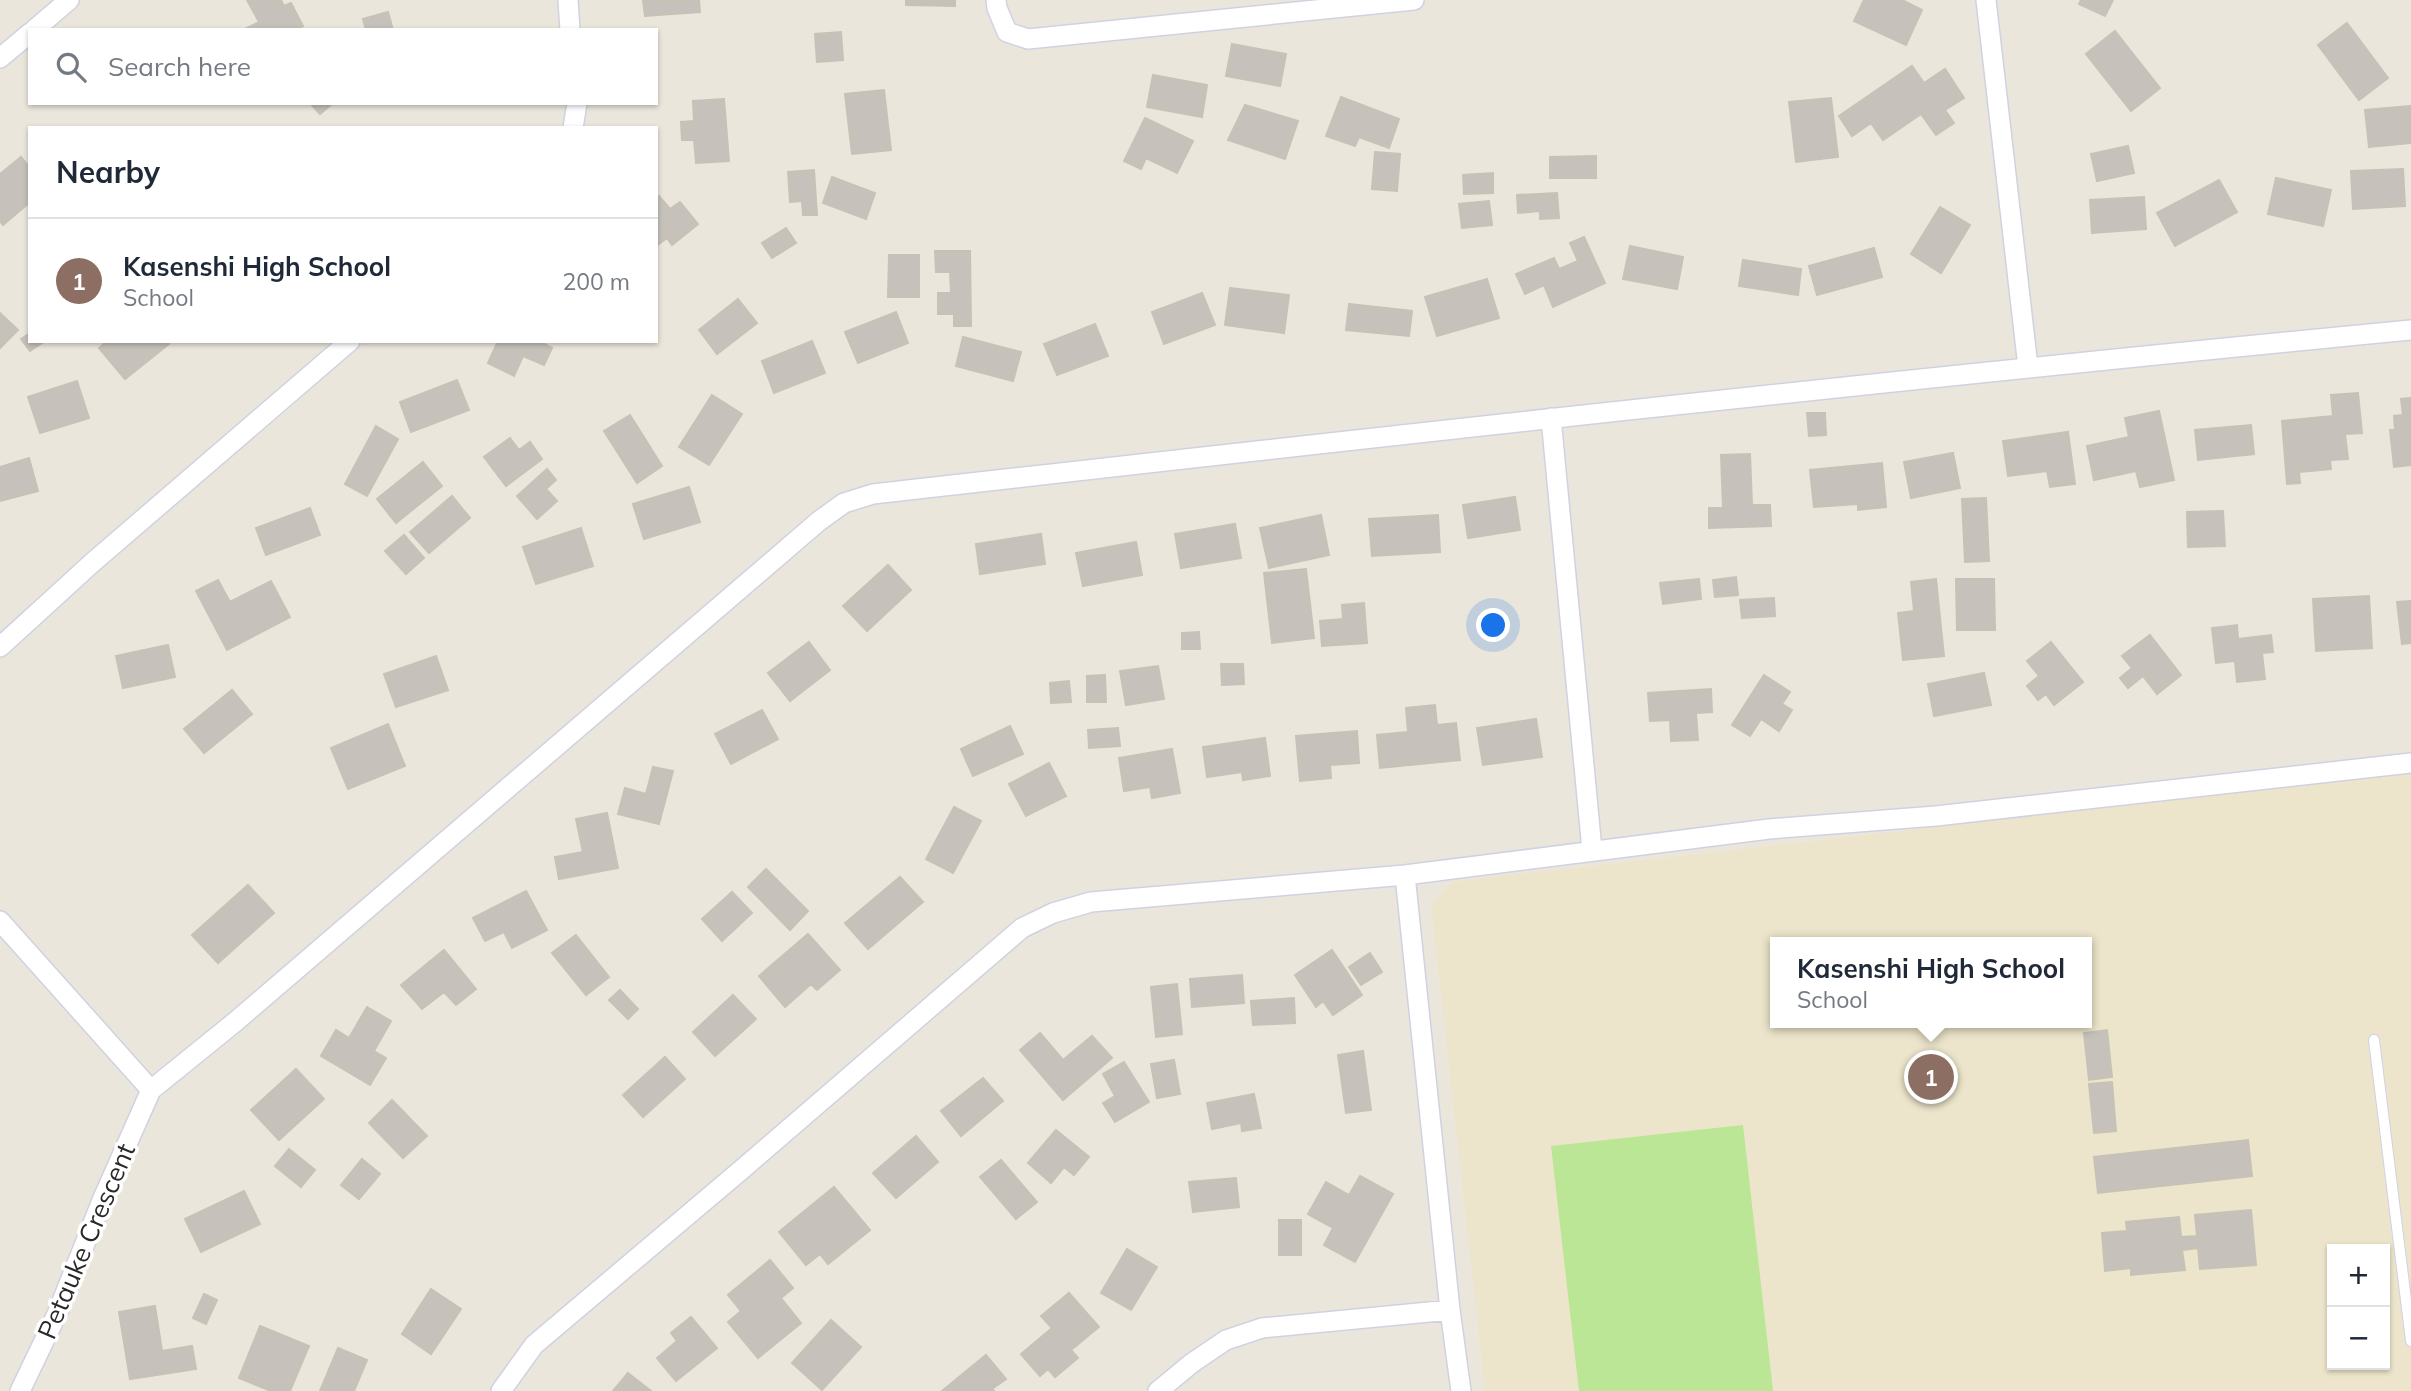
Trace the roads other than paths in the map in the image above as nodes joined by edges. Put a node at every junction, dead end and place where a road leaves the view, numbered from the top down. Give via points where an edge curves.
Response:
1 (69, 0) edge
2 (568, 0) edge
3 (996, 0) edge
4 (1414, 0) edge
5 (1986, 0) edge
6 (36, 28) edge
7 (570, 28) edge
8 (28, 34) edge
9 (0, 58) edge
10 (577, 105) edge
11 (573, 126) edge
12 (2411, 330) edge
13 (348, 343) edge
14 (2028, 367) junction
15 (1551, 418) junction
16 (0, 647) edge
17 (2411, 763) edge
18 (1592, 850) junction
19 (1405, 875) junction
20 (0, 921) edge
21 (2374, 1040) dead end
22 (152, 1090) junction
23 (1450, 1310) junction
24 (2411, 1341) edge
25 (20, 1391) edge
26 (501, 1391) edge
27 (1158, 1391) edge
28 (1461, 1391) edge

1 - 6 street
2 - 7 street
3 - 4 street via 1007,32 1028,39
5 - 14 street
8 - 9 street
10 - 11 street
12 - 14 street
13 - 16 street
14 - 15 street
15 - 18 street
15 - 22 street via 873,494 844,503
17 - 18 street
18 - 19 street
19 - 23 street
19 - 26 street via 1091,902 1022,928 534,1345
20 - 22 street
21 - 24 lane
22 - 25 street, Petauke Crescent
23 - 27 street via 1262,1328 1226,1340
23 - 28 street

